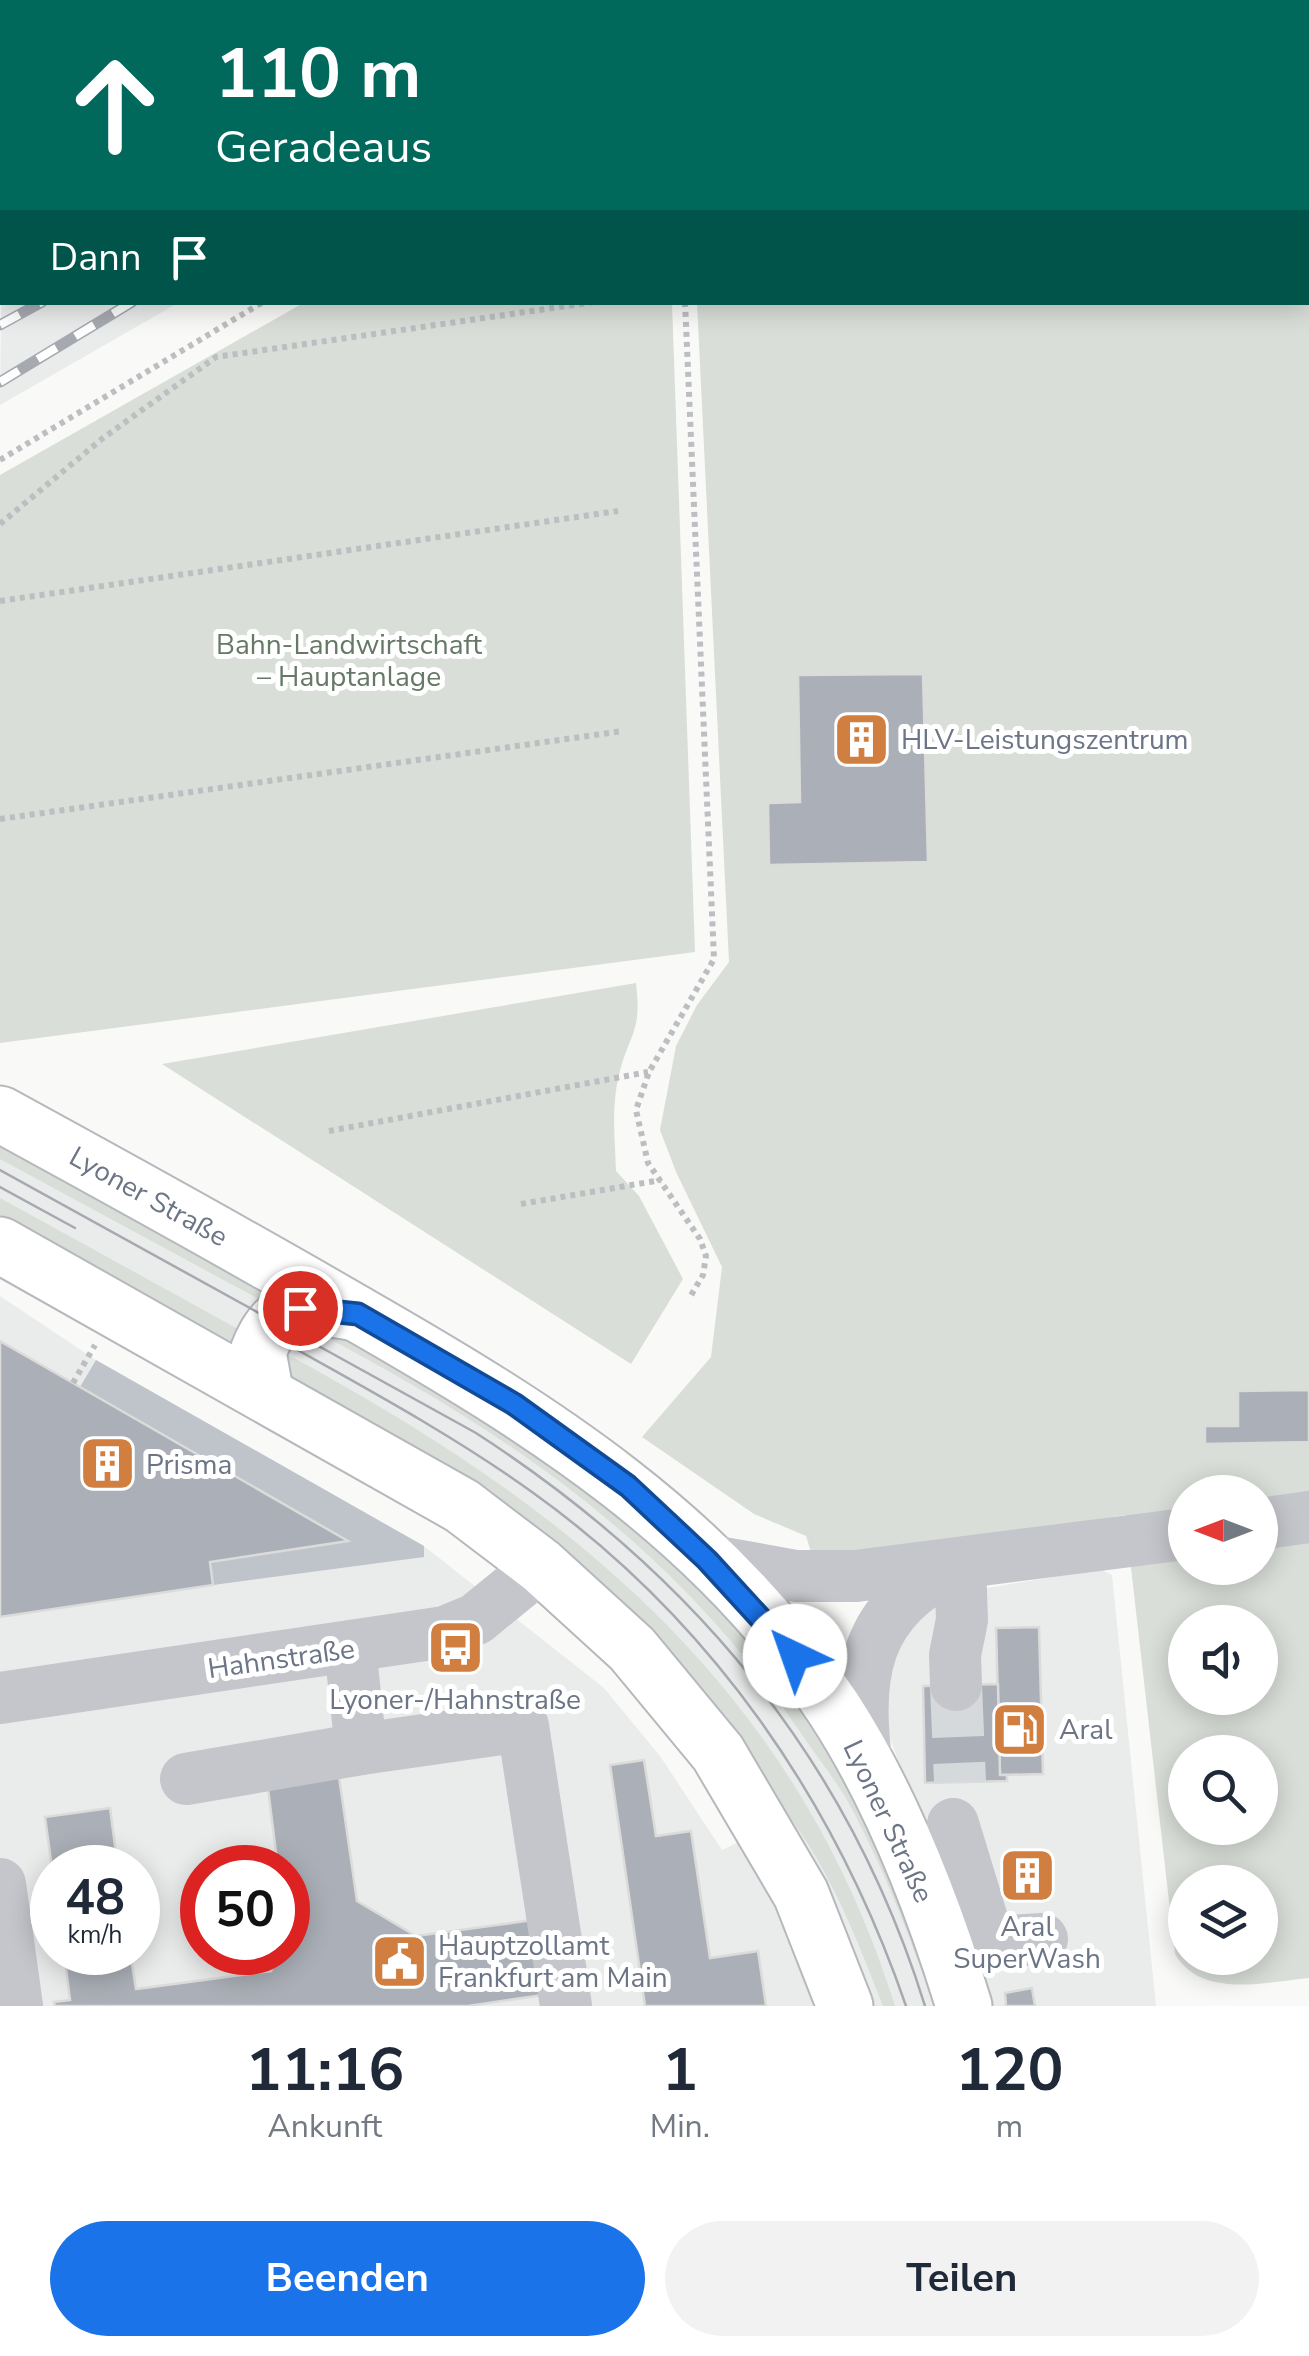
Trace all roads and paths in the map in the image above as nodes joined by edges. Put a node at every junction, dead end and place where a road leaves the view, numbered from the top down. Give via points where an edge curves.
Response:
1 (259, 305) edge
2 (573, 305) edge
3 (685, 305) edge
4 (0, 460) edge
5 (618, 511) dead end
6 (0, 524) edge
7 (0, 600) edge
8 (623, 732) dead end
9 (0, 819) edge
10 (650, 1072) junction
11 (0, 1114) edge
12 (329, 1132) dead end
13 (661, 1180) junction
14 (521, 1204) dead end
15 (0, 1245) edge
16 (690, 1297) dead end
17 (358, 1314) junction
18 (98, 1340) dead end
19 (73, 1383) dead end
20 (266, 1391) junction
21 (1309, 1517) edge
22 (1278, 1521) edge
23 (1168, 1536) edge
24 (707, 1560) junction
25 (960, 1563) junction
26 (540, 1566) junction
27 (350, 1648) junction
28 (956, 1685) tunnel mouth
29 (0, 1698) edge
30 (361, 1749) junction
31 (867, 1766) junction
32 (186, 1779) dead end
33 (908, 1856) junction
34 (0, 1884) edge
35 (1042, 1938) dead end
36 (18, 2006) edge
37 (566, 2006) edge
38 (845, 2006) edge
39 (964, 2006) edge

1 - 4 path
2 - 6 path via 216,357 103,438
3 - 10 path via 714,959
5 - 7 path
8 - 9 path
10 - 12 path
10 - 13 path via 636,1110 648,1163
11 - 17 main road, Lyoner Straße
13 - 14 path
13 - 16 path via 706,1256
15 - 20 main road
17 - 20 main road via 319,1308 284,1313 258,1352
17 - 24 main road, Lyoner Straße via 574,1446
18 - 19 path
20 - 26 main road via 462,1506
21 - 22 street
23 - 25 street
24 - 25 street via 811,1576
24 - 31 main road, Lyoner Straße via 795,1656
25 - 28 street
25 - 31 street via 914,1588 876,1635 861,1695
26 - 27 street, Hahnstraße via 466,1624
26 - 38 main road via 632,1649 718,1753 801,1894
27 - 29 street, Hahnstraße
27 - 30 street
30 - 32 street
30 - 37 street via 523,1726
31 - 33 main road, Lyoner Straße
33 - 35 street via 941,1838 957,1803 989,1942
33 - 39 main road, Lyoner Straße
34 - 36 street

